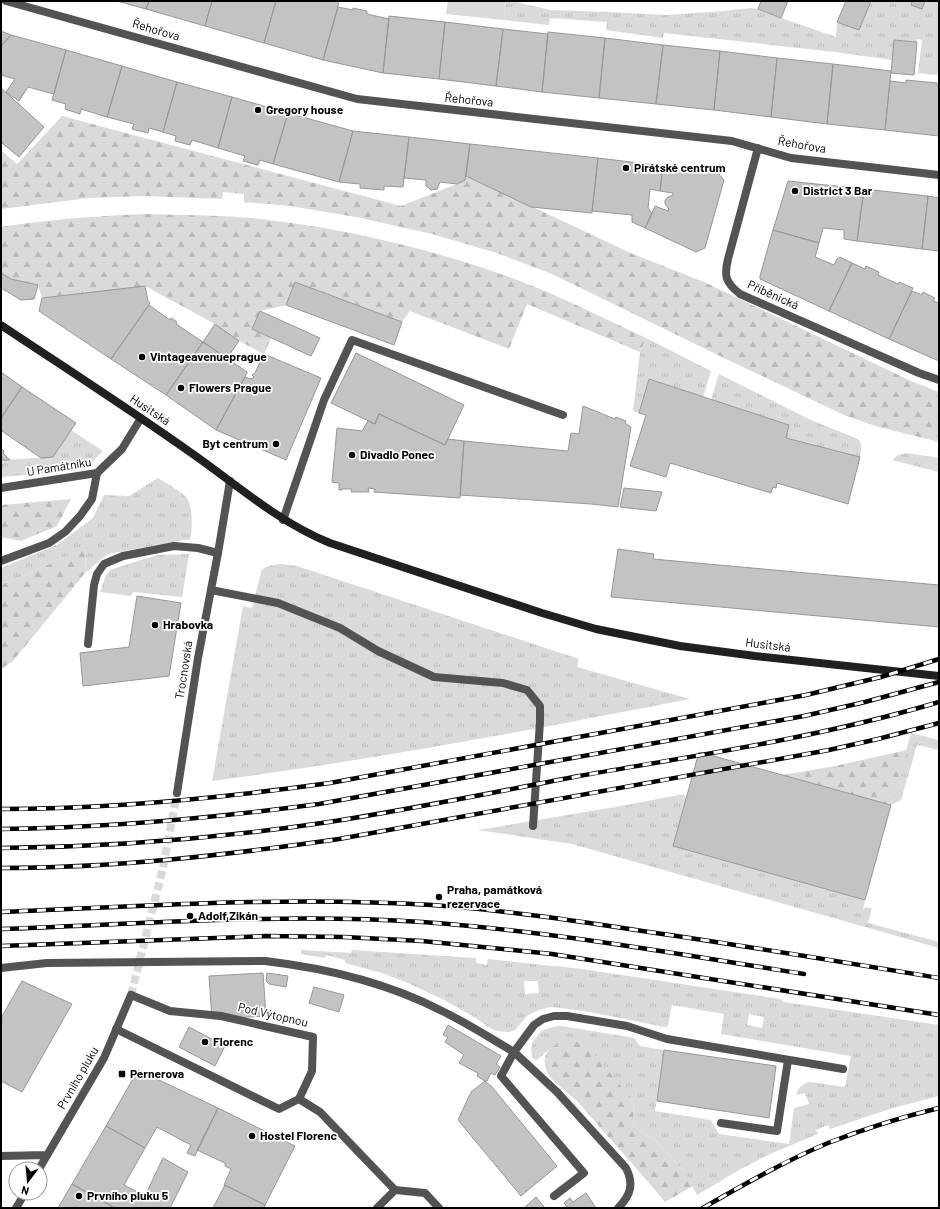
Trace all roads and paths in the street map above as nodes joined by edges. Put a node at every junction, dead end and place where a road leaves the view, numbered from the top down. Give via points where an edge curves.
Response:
1 (6, 1) edge
2 (758, 148) junction
3 (939, 175) edge
4 (1, 325) edge
5 (939, 380) edge
6 (563, 415) dead end
7 (141, 418) junction
8 (97, 474) junction
9 (230, 481) junction
10 (1, 488) edge
11 (283, 520) junction
12 (218, 552) junction
13 (1, 561) edge
14 (211, 590) junction
15 (88, 644) dead end
16 (939, 676) edge
17 (177, 792) tunnel mouth
18 (533, 826) dead end
19 (1, 968) edge
20 (131, 995) joint
21 (116, 1030) junction
22 (514, 1052) junction
23 (788, 1060) junction
24 (843, 1069) dead end
25 (299, 1099) junction
26 (721, 1123) dead end
27 (47, 1155) junction
28 (1, 1156) edge
29 (44, 1161) edge
30 (395, 1190) junction
31 (554, 1196) dead end
32 (377, 1208) edge
33 (439, 1208) edge
34 (618, 1208) edge

1 - 2 street, Řehořova via 357,99 732,141
2 - 3 street, Řehořova via 791,158
2 - 5 street, Příběnická via 725,272 732,288 740,294
4 - 7 main road, Husitská
6 - 11 street via 352,340 324,400
7 - 8 street, U Památníku via 122,449
7 - 9 main road, Husitská
8 - 10 street, U Památníku
8 - 13 street via 92,499 65,532 48,543
9 - 11 main road, Husitská
9 - 12 street, Trocnovská
11 - 16 main road, Husitská via 309,535 367,556 596,629 695,648
12 - 14 street, Trocnovská
12 - 15 street via 174,546 123,556 104,564 97,574 94,585
14 - 17 street, Trocnovská
14 - 18 street via 278,603 340,628 378,651 434,676 503,683 527,690 540,706
19 - 22 street, bridge via 47,963 265,961 293,964 376,984 409,996 443,1011
20 - 21 street, Prvního pluku
20 - 25 street, Pod Výtopnou via 170,1011 222,1016 313,1037 312,1071
21 - 25 street via 279,1109
21 - 27 street, Prvního pluku via 104,1058
22 - 23 street via 534,1025 543,1019 560,1015 627,1026 666,1038
22 - 31 street via 501,1076 584,1173
22 - 34 street via 557,1092 626,1168 631,1186 628,1197
23 - 24 street
23 - 26 street via 777,1131
25 - 30 street via 320,1112
27 - 28 street
27 - 29 street, Prvního pluku
30 - 32 street
30 - 33 street via 425,1194

